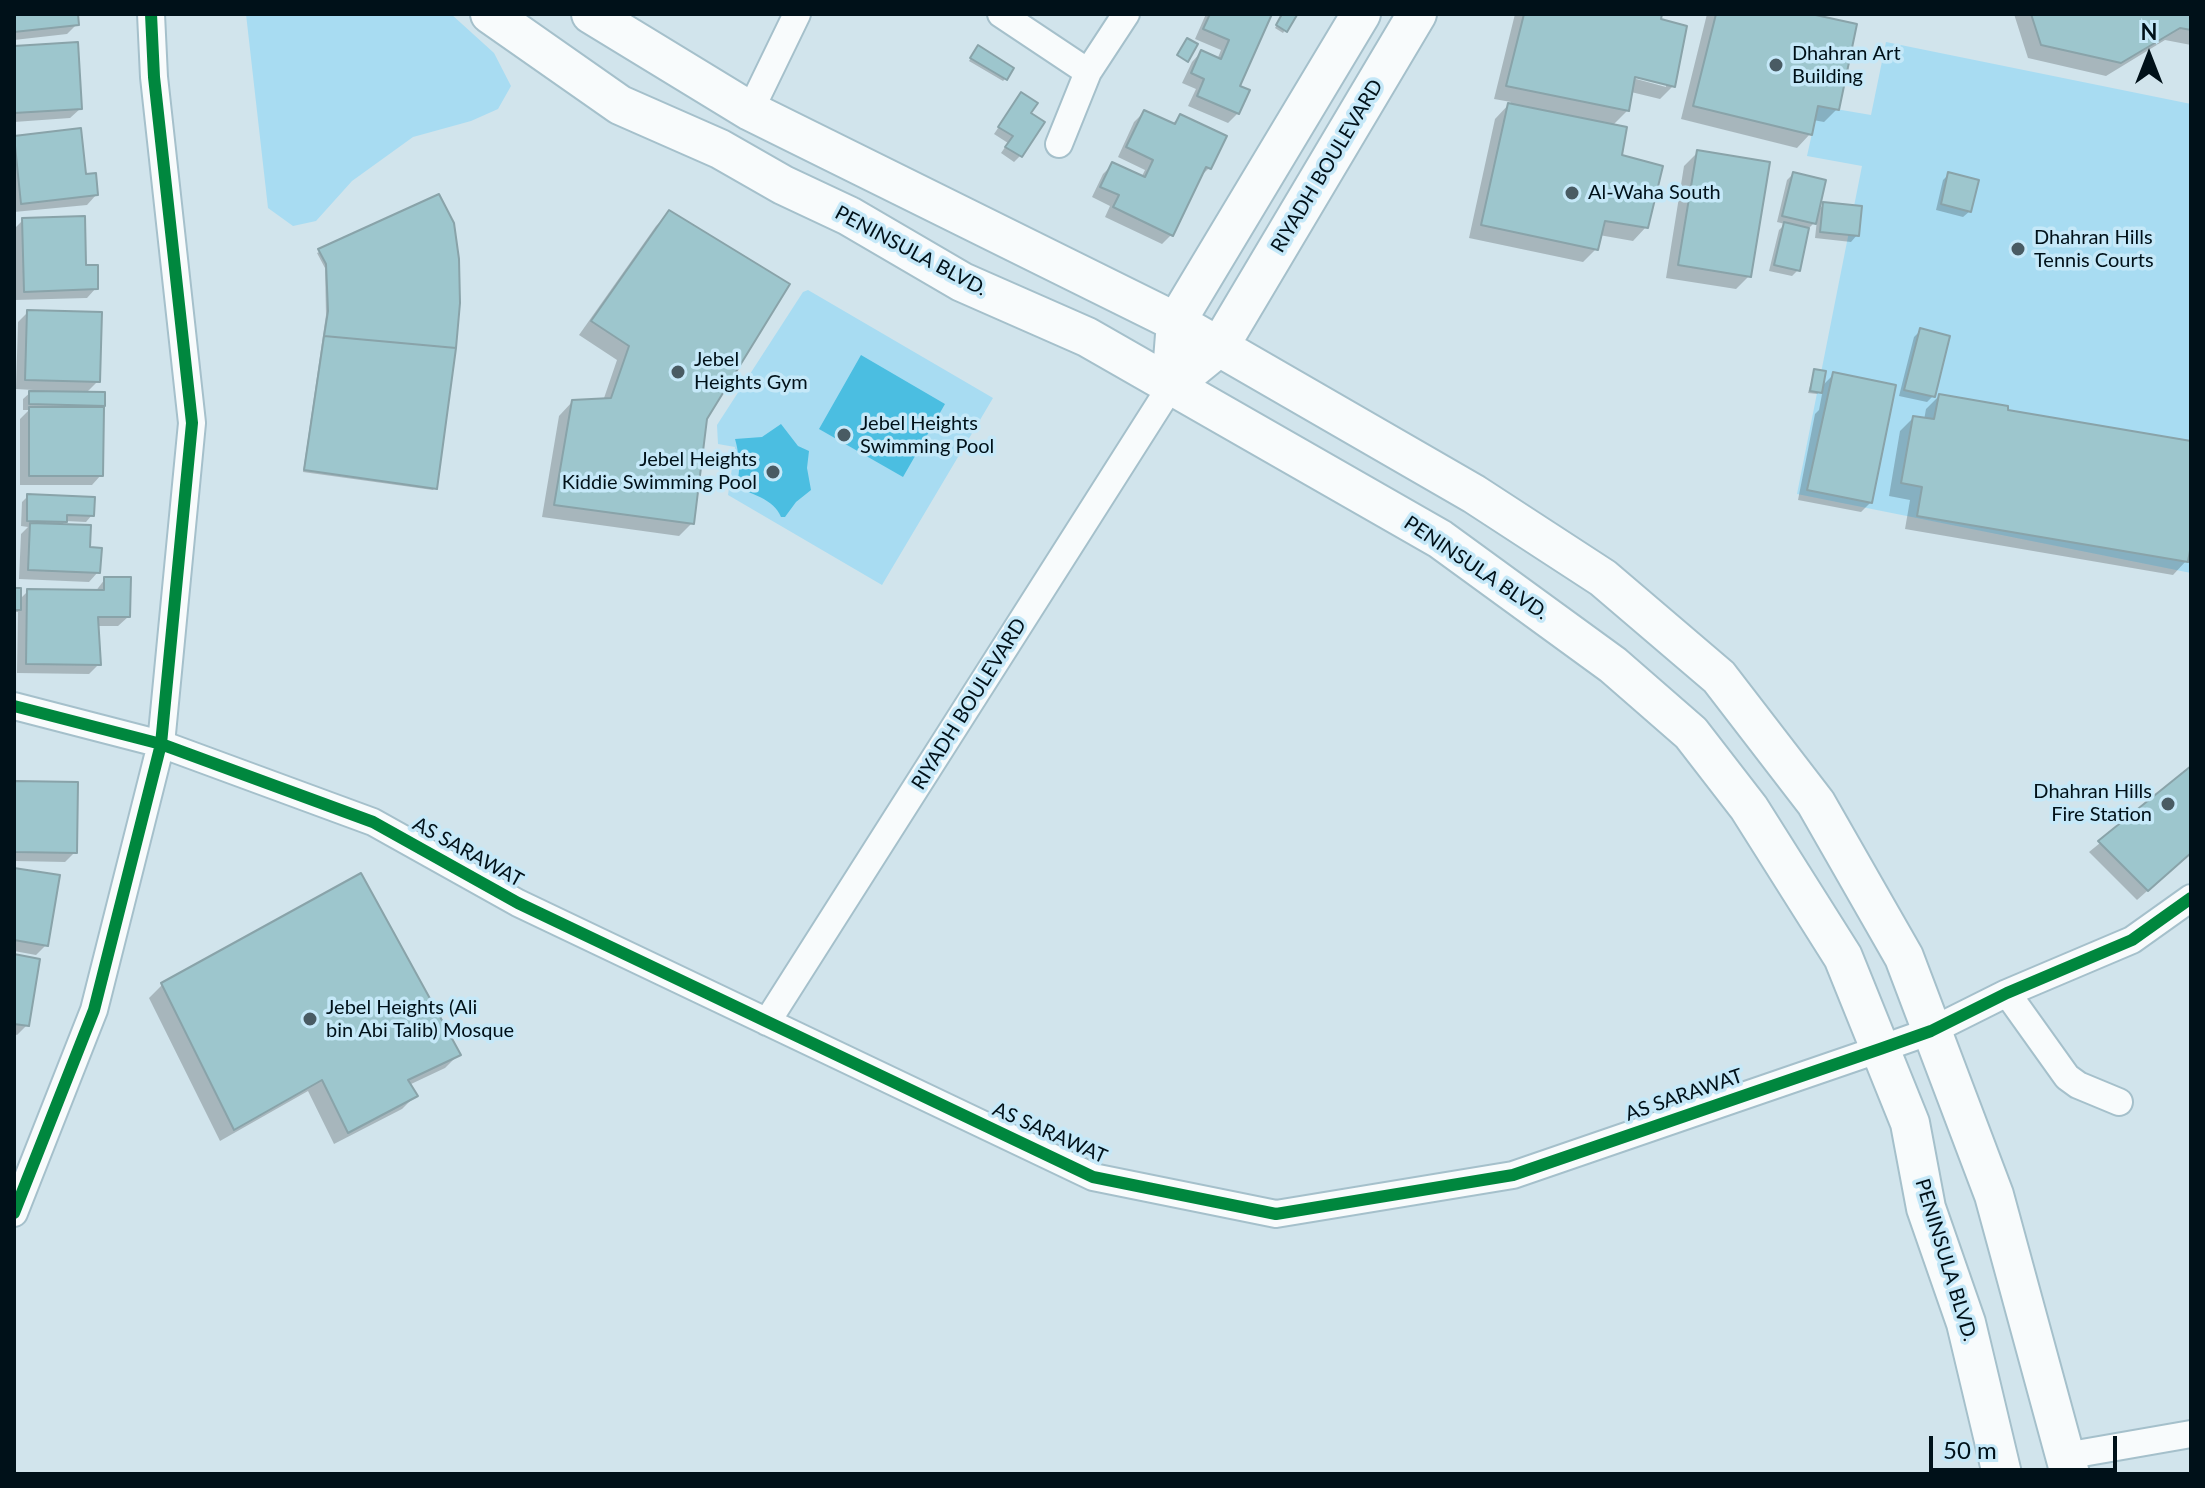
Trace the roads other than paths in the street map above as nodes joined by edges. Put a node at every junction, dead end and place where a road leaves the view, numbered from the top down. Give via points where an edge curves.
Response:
1 (151, 14) edge
2 (490, 14) edge
3 (591, 14) edge
4 (797, 14) edge
5 (1001, 14) edge
6 (1126, 14) edge
7 (1361, 14) edge
8 (1417, 14) edge
9 (1088, 72) junction
10 (750, 111) junction
11 (1059, 144) dead end
12 (1176, 322) junction
13 (1219, 347) junction
14 (1171, 386) junction
15 (14, 706) edge
16 (161, 744) junction
17 (2191, 898) edge
18 (2007, 993) junction
19 (767, 1022) junction
20 (1931, 1031) junction
21 (1880, 1049) junction
22 (2119, 1102) dead end
23 (14, 1213) edge
24 (2191, 1434) edge
25 (2068, 1465) edge
26 (2002, 1474) edge

1 - 16 street via 192,423
2 - 14 main road, PENINSULA BLVD. via 620,105 720,149 962,282 1087,337
3 - 10 main road
4 - 10 street
5 - 9 street
6 - 9 street
7 - 12 main road, RIYADH BOULEVARD
8 - 13 main road, RIYADH BOULEVARD
9 - 11 street
10 - 12 main road
12 - 13 main road
12 - 14 main road, RIYADH BOULEVARD
13 - 14 main road, RIYADH BOULEVARD
13 - 20 main road via 1474,494 1603,578 1719,677 1816,803 1904,957
14 - 19 street, RIYADH BOULEVARD
14 - 21 main road, PENINSULA BLVD. via 1440,539 1613,665 1691,733 1749,808 1843,957
15 - 16 street, AS SARAWAT
16 - 19 street, AS SARAWAT via 373,822 518,903
16 - 23 street via 94,1010
17 - 18 street, AS SARAWAT via 2132,940
18 - 20 street, AS SARAWAT
18 - 22 street via 2067,1077
19 - 21 street, AS SARAWAT via 1093,1177 1276,1214 1513,1175
20 - 21 street, AS SARAWAT
20 - 25 main road via 1994,1195
21 - 26 main road, PENINSULA BLVD. via 1910,1123 1926,1208 1966,1323
24 - 25 street

